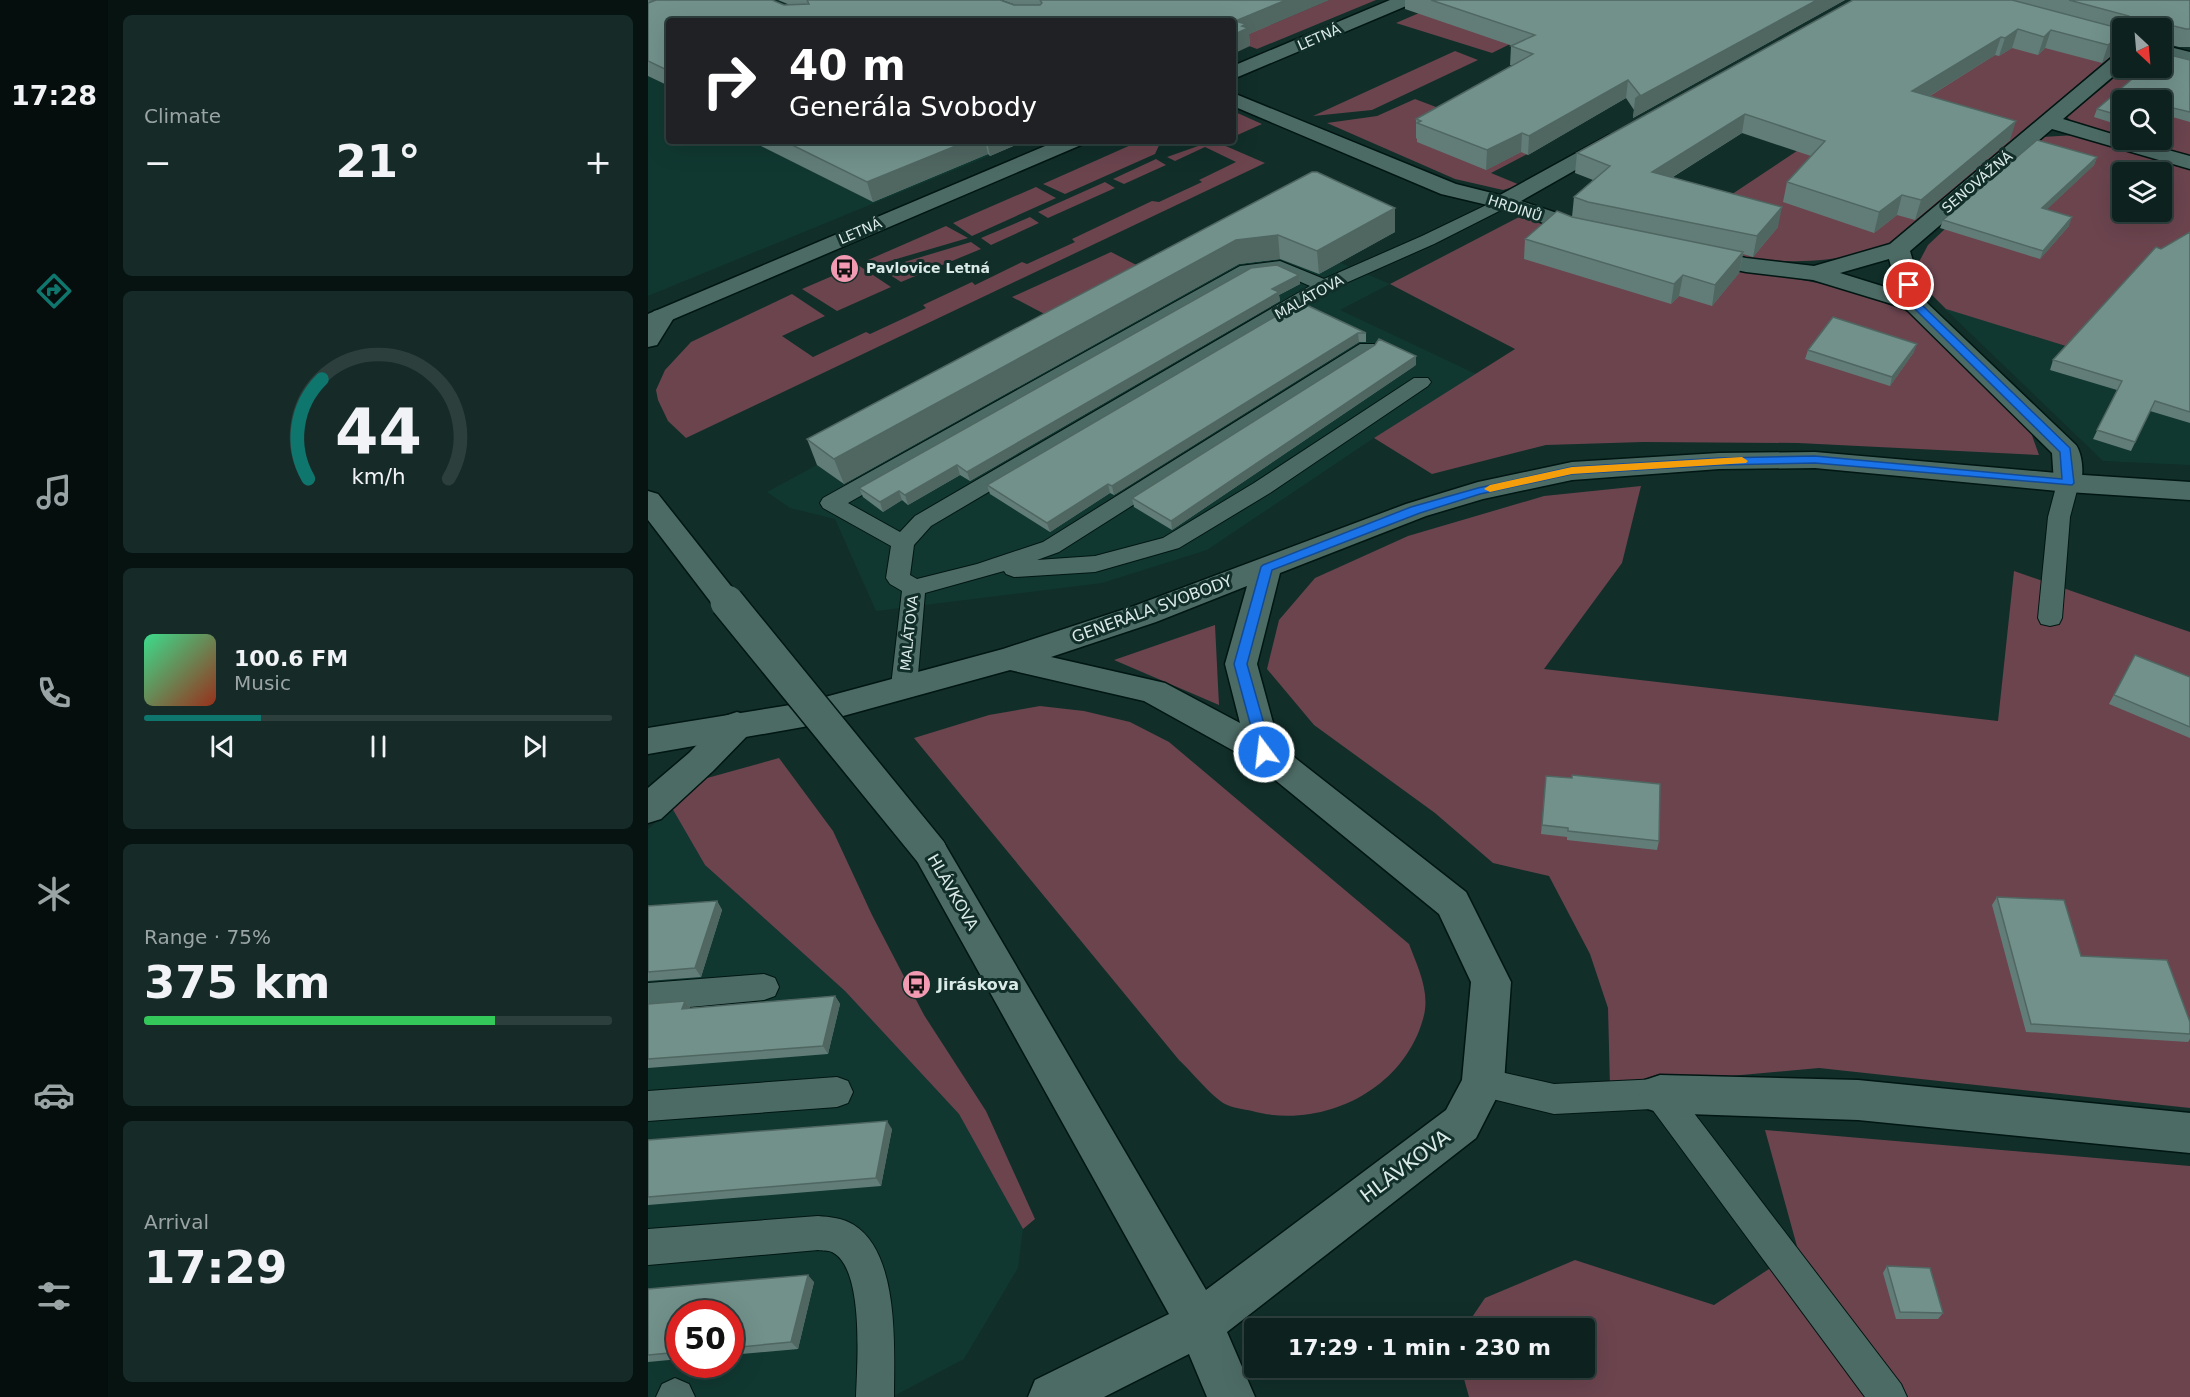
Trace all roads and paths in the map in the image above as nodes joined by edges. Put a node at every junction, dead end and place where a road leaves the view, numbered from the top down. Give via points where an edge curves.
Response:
1 (1405, 0) edge
2 (2172, 54) edge
3 (2190, 58) edge
4 (2112, 67) edge
5 (1236, 72) edge
6 (1236, 100) edge
7 (2048, 121) junction
8 (1635, 128) edge
9 (1067, 144) edge
10 (2190, 164) edge
11 (1503, 202) junction
12 (1612, 237) edge
13 (1898, 249) junction
14 (1679, 251) edge
15 (1815, 273) junction
16 (1324, 286) junction
17 (1914, 303) junction
18 (655, 319) edge
19 (648, 340) edge
20 (1367, 348) edge
21 (1421, 382) dead end
22 (2068, 483) junction
23 (2190, 491) edge
24 (648, 500) edge
25 (903, 543) junction
26 (1267, 567) junction
27 (975, 572) junction
28 (914, 588) junction
29 (2050, 618) dead end
30 (1009, 659) junction
31 (904, 686) junction
32 (737, 725) junction
33 (648, 741) edge
34 (1264, 752) junction
35 (648, 808) edge
36 (764, 987) dead end
37 (648, 997) edge
38 (1483, 1083) junction
39 (837, 1092) dead end
40 (1660, 1094) junction
41 (648, 1107) edge
42 (2190, 1133) edge
43 (648, 1247) edge
44 (1200, 1324) junction
45 (875, 1397) edge
46 (1052, 1397) edge
47 (1231, 1397) edge
48 (1888, 1397) edge

1 - 5 street, LETNÁ
2 - 3 street
4 - 7 street, SENOVÁŽNÁ
6 - 11 street, HRDINŮ via 1449,189
7 - 10 street
7 - 13 street, SENOVÁŽNÁ
8 - 11 street, MALÁTOVA
9 - 18 street, LETNÁ
11 - 12 street, HRDINŮ via 1579,230
11 - 16 lane, MALÁTOVA
13 - 15 street, SENOVÁŽNÁ
13 - 17 street
14 - 15 street via 1746,266
15 - 17 street
16 - 25 lane, MALÁTOVA via 923,521
16 - 25 lane via 1280,266 1246,270 831,503
17 - 22 street via 2066,451
18 - 19 street
20 - 27 lane via 1051,547
21 - 27 lane via 1172,543 1095,564
22 - 23 street, GENERÁLA SVOBODY
22 - 26 street, GENERÁLA SVOBODY via 1815,460 1719,461 1572,471 1478,491 1416,510
22 - 29 lane via 2059,517
24 - 44 street, HLÁVKOVA, bridge via 930,850
25 - 28 lane, MALÁTOVA via 898,578
26 - 30 street, GENERÁLA SVOBODY via 1145,615
26 - 34 street via 1241,664
27 - 28 lane
28 - 31 lane, MALÁTOVA
30 - 31 street, GENERÁLA SVOBODY
30 - 34 street, HLÁVKOVA via 1153,691
31 - 32 street, GENERÁLA SVOBODY via 803,715
32 - 33 street, GENERÁLA SVOBODY
32 - 35 street
34 - 38 street, HLÁVKOVA via 1453,903 1491,982
36 - 37 lane
38 - 40 lane via 1554,1099
38 - 44 street, HLÁVKOVA via 1461,1124
39 - 41 lane
40 - 42 street via 1858,1100
40 - 48 lane
43 - 45 lane via 818,1233 842,1237 856,1251 874,1296
44 - 46 street
44 - 47 street, HLÁVKOVA

